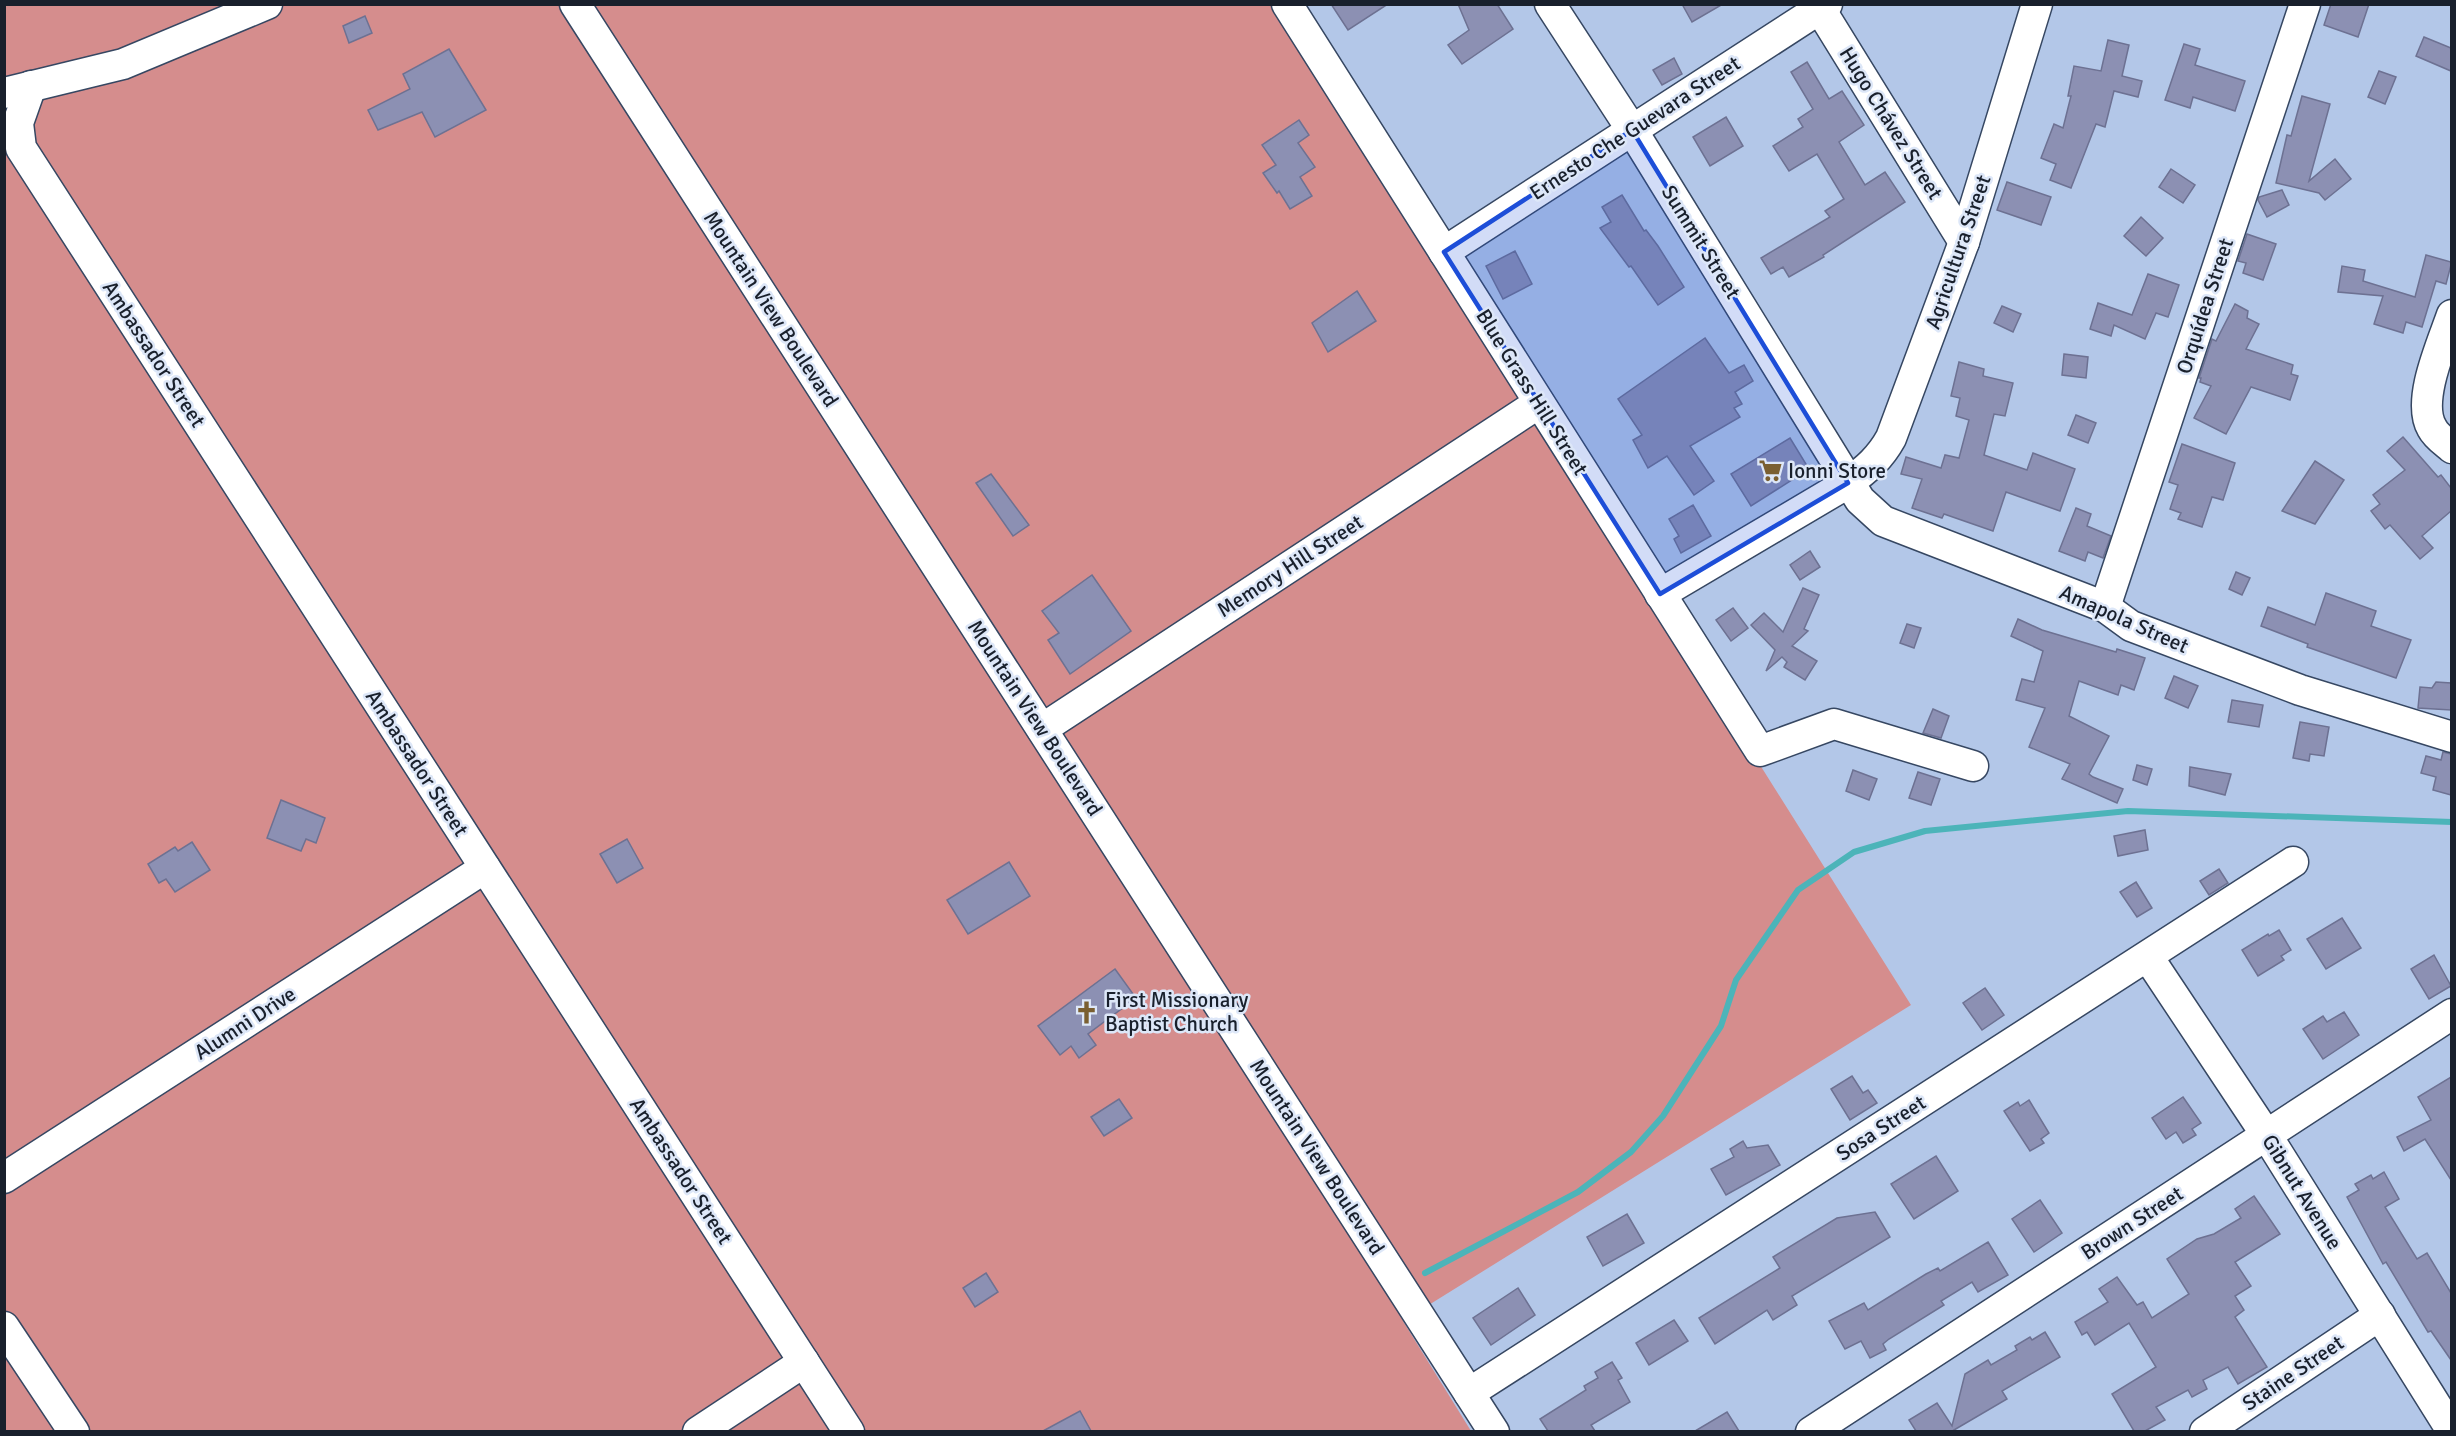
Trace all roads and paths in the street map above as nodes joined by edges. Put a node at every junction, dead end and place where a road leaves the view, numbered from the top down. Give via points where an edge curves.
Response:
1 (267, 4) edge
2 (575, 4) edge
3 (1287, 4) edge
4 (1550, 4) edge
5 (2037, 4) edge
6 (2305, 4) edge
7 (1821, 6) edge
8 (18, 89) edge
9 (1632, 130) junction
10 (1964, 242) junction
11 (1444, 252) junction
12 (2451, 315) edge
13 (1539, 403) junction
14 (2451, 448) edge
15 (1848, 483) junction
16 (1660, 594) junction
17 (2105, 607) junction
18 (1042, 729) junction
19 (2451, 736) edge
20 (1973, 766) dead end
21 (2293, 862) dead end
22 (485, 867) junction
23 (2148, 957) junction
24 (2451, 1014) edge
25 (2267, 1136) junction
26 (4, 1178) edge
27 (2380, 1315) junction
28 (4, 1327) edge
29 (804, 1362) junction
30 (1469, 1393) junction
31 (74, 1431) edge
32 (698, 1431) edge
33 (849, 1431) edge
34 (1494, 1431) edge
35 (1811, 1431) edge
36 (2205, 1431) edge
37 (2451, 1431) edge

1 - 8 street, Ambassador Street via 123,64
2 - 18 street, Mountain View Boulevard
3 - 11 street, Blue Grass Hill Street
4 - 9 street, Summit Street
5 - 10 street, Agricultura Street
6 - 17 street, Orquídea Street
7 - 9 street, Ernesto Che Guevara Street
7 - 10 street, Hugo Chávez Street
8 - 22 street, Ambassador Street via 21,148
9 - 11 street, Ernesto Che Guevara Street
9 - 15 street, Summit Street
10 - 15 street, Agricultura Street via 1891,438 1873,464
11 - 13 street, Blue Grass Hill Street
12 - 14 street via 2427,397 2432,430
13 - 16 street, Blue Grass Hill Street
13 - 18 street, Memory Hill Street
15 - 16 street
15 - 17 street, Amapola Street via 1883,521
16 - 20 street, Blue Grass Hill Street via 1760,751 1834,724
17 - 19 street, Amapola Street via 2131,626 2289,686
18 - 30 street, Mountain View Boulevard
21 - 23 street, Sosa Street
22 - 26 street, Alumni Drive
22 - 29 street, Ambassador Street
23 - 25 street, Gibnut Avenue
23 - 30 street, Sosa Street
24 - 25 street, Brown Street
25 - 27 street, Gibnut Avenue
25 - 35 street, Brown Street
27 - 36 street, Staine Street
27 - 37 street, Gibnut Avenue
28 - 31 street
29 - 32 street
29 - 33 street, Ambassador Street
30 - 34 street, Mountain View Boulevard

